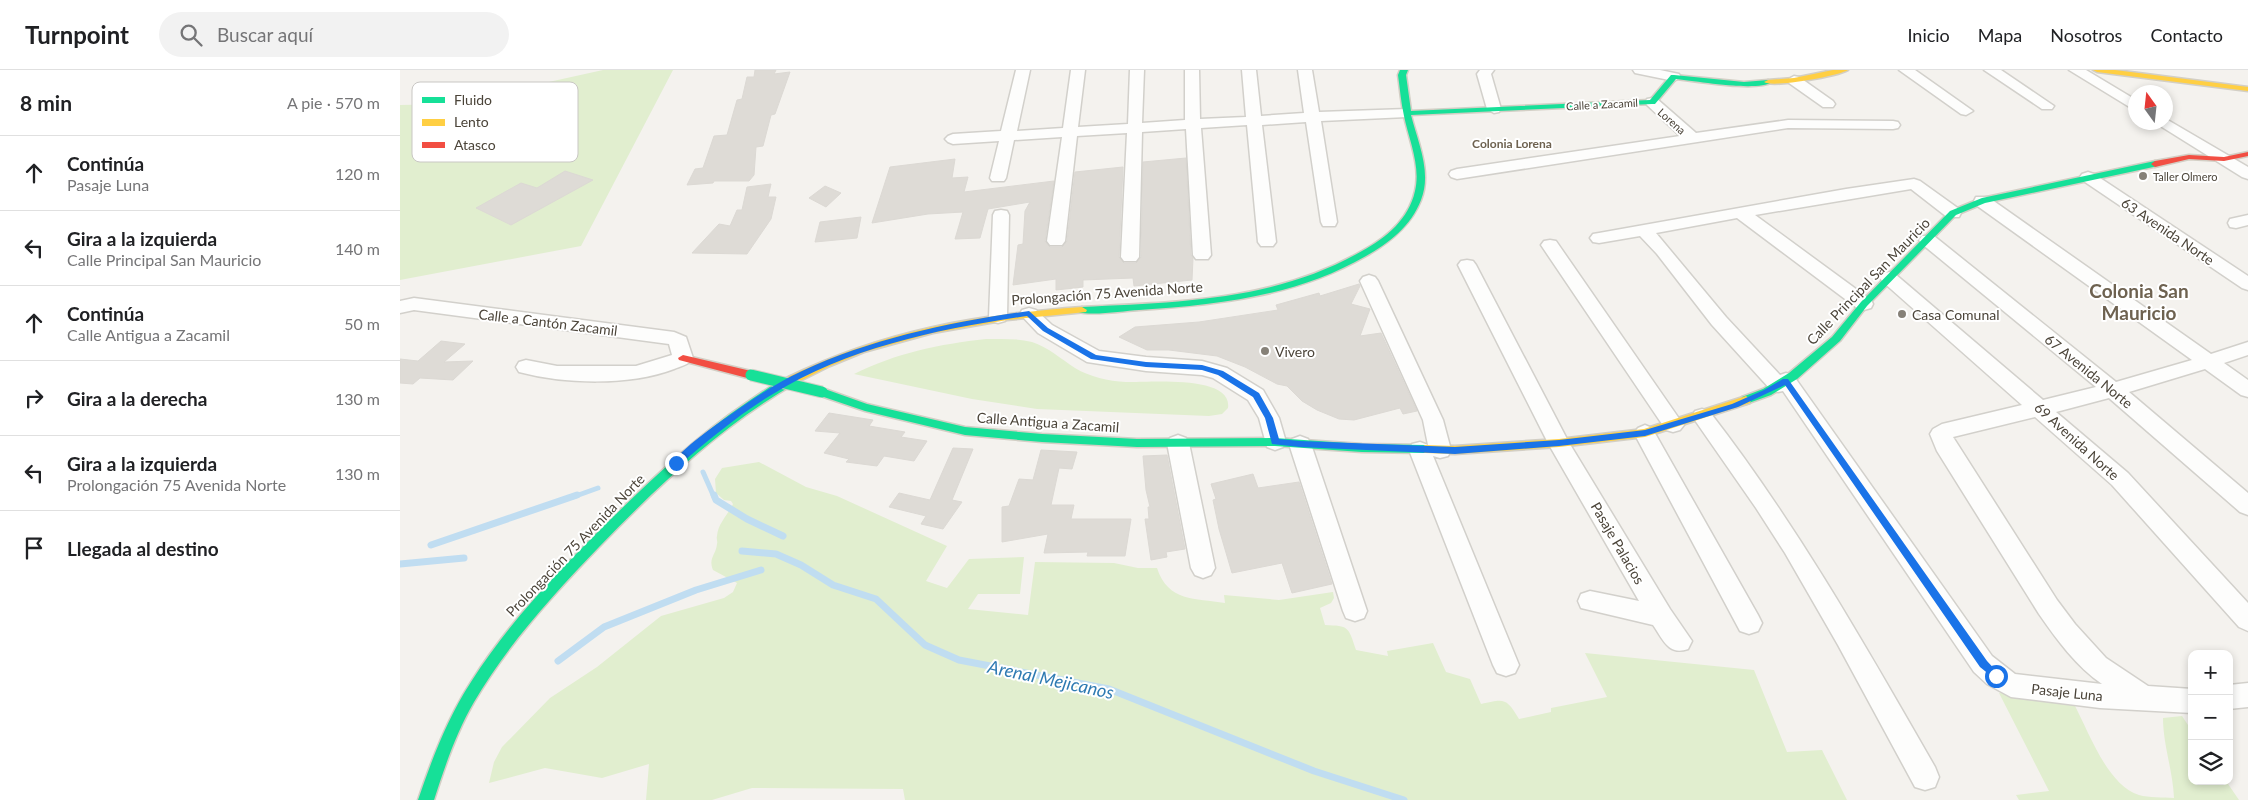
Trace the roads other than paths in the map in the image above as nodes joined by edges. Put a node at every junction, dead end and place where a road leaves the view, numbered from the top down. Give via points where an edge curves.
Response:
1 (1023, 70) edge
2 (1078, 70) edge
3 (1137, 70) edge
4 (1192, 70) edge
5 (1249, 70) edge
6 (1305, 70) edge
7 (1404, 70) edge
8 (1487, 70) edge
9 (1640, 70) edge
10 (1844, 70) edge
11 (1906, 70) edge
12 (1991, 70) edge
13 (2076, 70) edge
14 (2097, 70) edge
15 (1674, 77) junction
16 (1794, 80) junction
17 (2248, 89) edge
18 (1652, 102) junction
19 (2128, 102) edge
20 (1828, 104) dead end
21 (2047, 106) dead end
22 (1494, 109) junction
23 (1966, 111) dead end
24 (1408, 113) junction
25 (1313, 117) junction
26 (1254, 121) junction
27 (1193, 124) junction
28 (1893, 125) dead end
29 (1135, 128) junction
30 (2173, 129) edge
31 (1070, 132) junction
32 (1008, 136) junction
33 (953, 139) dead end
34 (1693, 139) junction
35 (2248, 154) edge
36 (2224, 160) junction
37 (1457, 174) dead end
38 (2248, 174) edge
39 (2088, 177) junction
40 (998, 178) dead end
41 (1982, 201) junction
42 (1741, 213) junction
43 (1953, 213) junction
44 (1001, 215) dead end
45 (1329, 222) dead end
46 (1644, 230) junction
47 (1599, 238) dead end
48 (1928, 240) junction
49 (1056, 241) dead end
50 (1267, 242) dead end
51 (1550, 245) dead end
52 (1202, 255) dead end
53 (1130, 257) dead end
54 (1467, 265) dead end
55 (1889, 278) junction
56 (1369, 281) dead end
57 (2248, 284) edge
58 (1864, 304) junction
59 (400, 307) edge
60 (1029, 314) junction
61 (998, 317) junction
62 (2248, 348) edge
63 (683, 358) junction
64 (2211, 362) junction
65 (526, 367) dead end
66 (1782, 383) junction
67 (2248, 390) edge
68 (2114, 391) junction
69 (2041, 409) junction
70 (1702, 416) junction
71 (1673, 425) junction
72 (1645, 433) junction
73 (1275, 442) junction
74 (1178, 443) junction
75 (1559, 443) junction
76 (1300, 444) junction
77 (1430, 450) junction
78 (2248, 506) edge
79 (1203, 568) dead end
80 (1590, 601) dead end
81 (1356, 611) dead end
82 (1661, 616) junction
83 (2248, 620) edge
84 (1749, 623) dead end
85 (1678, 642) dead end
86 (1506, 665) dead end
87 (2248, 695) edge
88 (2233, 697) edge
89 (2143, 698) junction
90 (2188, 701) edge
91 (1925, 777) dead end
92 (426, 800) edge

1 - 32 street
2 - 31 street
3 - 29 street
4 - 27 street
5 - 26 street
6 - 25 street
7 - 24 street, Prolongación 75 Avenida Norte
8 - 22 street via 1484,74
9 - 15 street
10 - 16 street
11 - 23 street
12 - 21 street
13 - 19 street
14 - 17 street
15 - 16 street via 1744,84
15 - 18 street, Calle a Zacamil
16 - 20 street
18 - 22 street, Calle a Zacamil
18 - 34 street, Lorena
22 - 24 street, Calle a Zacamil
24 - 25 street
24 - 60 street, Prolongación 75 Avenida Norte via 1422,180 1421,191 1402,226 1358,261 1293,286 1246,296 1192,303
25 - 26 street
25 - 45 street
26 - 27 street
26 - 50 street
27 - 29 street
27 - 52 street
28 - 34 street via 1788,124
29 - 31 street
29 - 53 street
30 - 36 street
31 - 32 street
31 - 49 street
32 - 33 street
32 - 40 street
34 - 37 street
35 - 36 street, Calle Principal San Mauricio
36 - 38 street
36 - 39 street, Calle Principal San Mauricio via 2189,157
39 - 41 street, Calle Principal San Mauricio
39 - 57 street, 63 Avenida Norte
41 - 43 street, Calle Principal San Mauricio
41 - 64 street
42 - 43 street via 1914,184
42 - 46 street
42 - 58 street
43 - 48 street, Calle Principal San Mauricio
44 - 61 street
46 - 47 street
46 - 66 street, Pasaje Luna via 1719,321
48 - 55 street, Calle Principal San Mauricio
48 - 68 street, 67 Avenida Norte
51 - 71 street
54 - 75 street, Pasaje Palacios
55 - 58 street, Calle Principal San Mauricio
55 - 69 street, 69 Avenida Norte
56 - 77 street via 1433,420
58 - 66 street, Calle Principal San Mauricio via 1836,339
59 - 63 street, Calle a Cantón Zacamil via 414,304 674,338 679,340
60 - 61 street, Prolongación 75 Avenida Norte
60 - 73 street via 1045,329 1094,357 1202,368 1220,373 1256,395 1269,418
61 - 92 street, Prolongación 75 Avenida Norte via 909,335 804,373 769,392 706,438 629,508 514,630 461,711 442,749
62 - 64 street
63 - 65 street via 636,373 567,374
63 - 74 street, Calle Antigua a Zacamil, bridge via 965,431 1042,438
64 - 67 street
64 - 68 street
66 - 70 street, Calle Principal San Mauricio via 1735,406
66 - 89 street, Pasaje Luna via 1983,664 1996,676 2011,685
68 - 69 street
68 - 78 street, 67 Avenida Norte
69 - 83 street, 69 Avenida Norte via 2120,479
69 - 89 street via 1949,429 1941,434 2066,632 2097,666
70 - 71 street, Calle Principal San Mauricio
70 - 91 street via 1784,532
71 - 72 street, Calle Principal San Mauricio
72 - 75 street, Calle Principal San Mauricio
72 - 84 street
73 - 74 street, Calle Antigua a Zacamil
73 - 76 street, Calle Antigua a Zacamil
74 - 79 street
75 - 77 street, Calle Principal San Mauricio
75 - 82 street, Pasaje Palacios
76 - 77 street, Calle Antigua a Zacamil
76 - 81 street
77 - 86 street
80 - 82 street
82 - 85 street, Pasaje Palacios
87 - 88 street
89 - 90 street, Pasaje Luna

